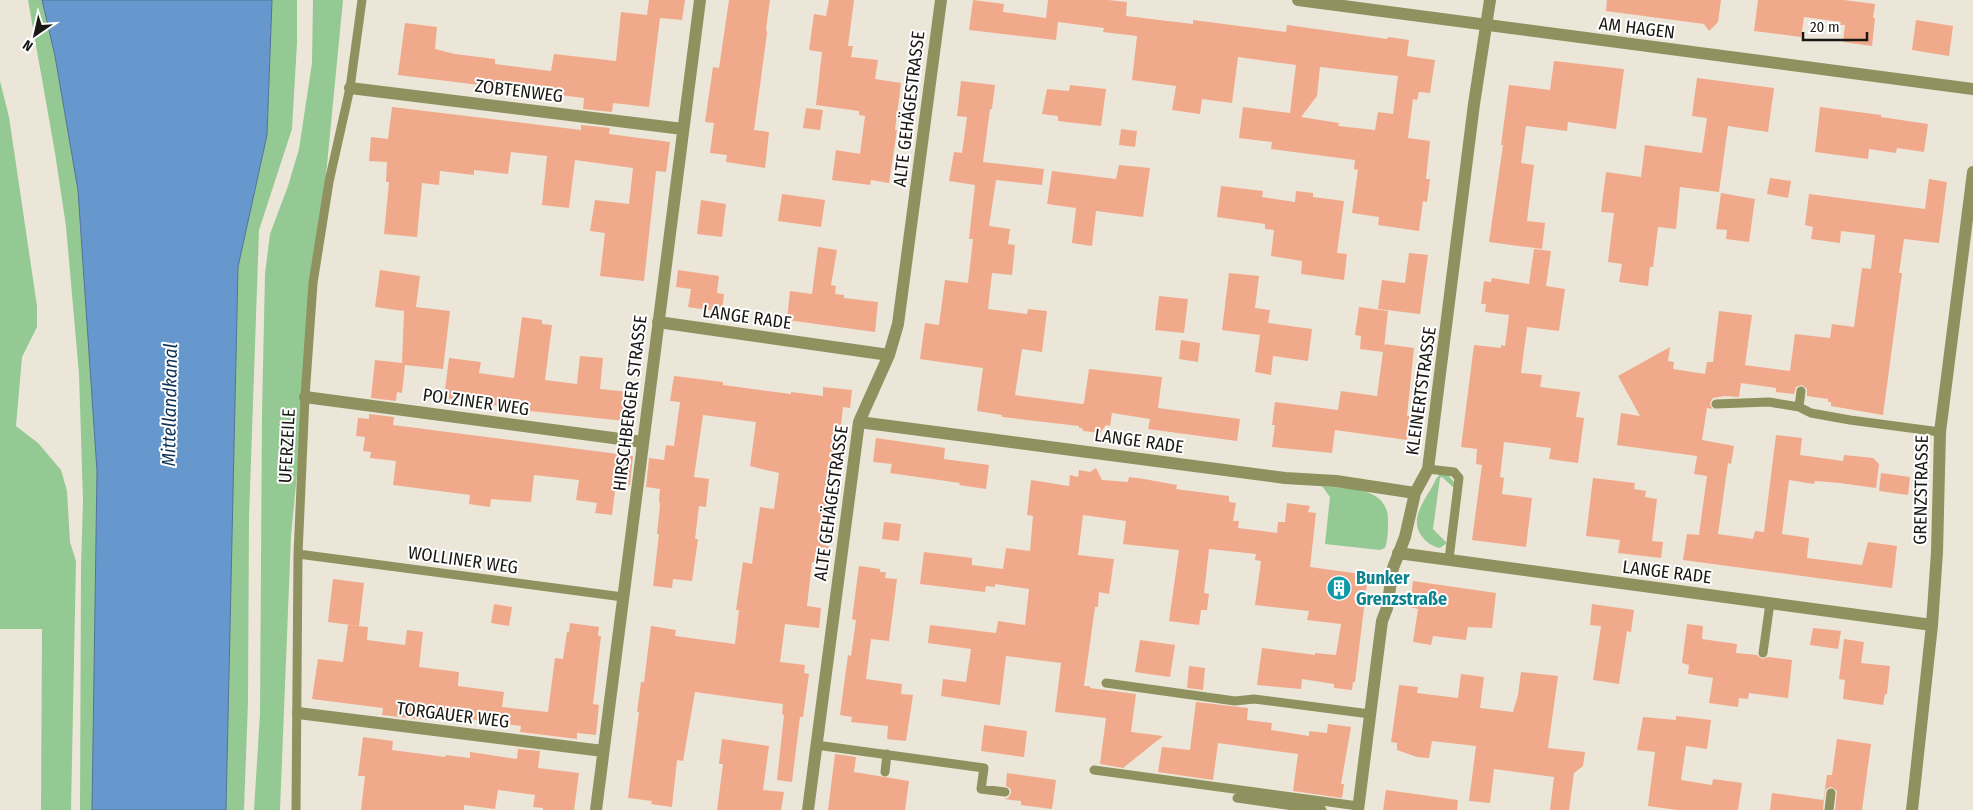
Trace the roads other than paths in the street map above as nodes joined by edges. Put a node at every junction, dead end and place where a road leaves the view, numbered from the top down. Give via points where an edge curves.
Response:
1 (362, 0) edge
2 (700, 0) edge
3 (941, 0) edge
4 (1304, 0) edge
5 (1490, 0) edge
6 (1487, 25) junction
7 (350, 88) junction
8 (1973, 89) edge
9 (683, 129) junction
10 (1973, 172) edge
11 (658, 322) junction
12 (889, 355) junction
13 (1801, 391) dead end
14 (305, 397) junction
15 (1716, 404) dead end
16 (1799, 407) junction
17 (859, 422) junction
18 (1940, 432) junction
19 (643, 442) junction
20 (1428, 468) junction
21 (1415, 493) junction
22 (1398, 553) junction
23 (298, 554) junction
24 (1449, 558) junction
25 (623, 597) junction
26 (1770, 604) junction
27 (1932, 625) junction
28 (1763, 653) dead end
29 (1106, 683) dead end
30 (298, 713) junction
31 (1370, 714) junction
32 (816, 745) junction
33 (603, 751) junction
34 (888, 754) junction
35 (1094, 770) dead end
36 (885, 772) dead end
37 (1005, 792) dead end
38 (1832, 793) dead end
39 (1237, 798) dead end
40 (1358, 808) edge
41 (296, 810) edge
42 (596, 810) edge
43 (808, 810) edge
44 (1322, 810) edge
45 (1829, 810) edge
46 (1912, 810) edge

1 - 7 lane, UFERZEILE
2 - 9 street, HIRSCHBERGER STRASSE via 689,111
3 - 12 street, ALTE GEHÄGESTRASSE via 898,324
4 - 6 street, AM HAGEN
5 - 6 street, KLEINERTSTRASSE
6 - 8 street, AM HAGEN
6 - 20 street, KLEINERTSTRASSE
7 - 9 street, ZOBTENWEG
7 - 14 lane, UFERZEILE via 329,182 313,283
9 - 11 street, HIRSCHBERGER STRASSE
10 - 18 street, GRENZSTRASSE
11 - 12 street, LANGE RADE
11 - 19 street, HIRSCHBERGER STRASSE
12 - 17 street, ALTE GEHÄGESTRASSE
13 - 16 lane
14 - 19 street, POLZINER WEG
14 - 23 lane, UFERZEILE
15 - 16 lane via 1769,402
16 - 18 lane via 1810,413
17 - 21 street, LANGE RADE
17 - 32 street, ALTE GEHÄGESTRASSE
18 - 27 street, GRENZSTRASSE
19 - 25 street, HIRSCHBERGER STRASSE
20 - 21 street, KLEINERTSTRASSE
20 - 24 lane via 1454,472 1459,478
21 - 22 street, KLEINERTSTRASSE
22 - 24 street, LANGE RADE
22 - 31 street, KLEINERTSTRASSE via 1382,621
23 - 25 lane, WOLLINER WEG
23 - 30 lane, UFERZEILE
24 - 26 street, LANGE RADE via 1493,567
25 - 33 street, HIRSCHBERGER STRASSE
26 - 27 street, LANGE RADE
26 - 28 lane
27 - 46 street, GRENZSTRASSE
29 - 31 lane via 1235,701 1254,698
30 - 33 street, TORGAUER WEG
30 - 41 lane, UFERZEILE
31 - 40 street, KLEINERTSTRASSE
32 - 34 lane
32 - 43 street, ALTE GEHÄGESTRASSE
33 - 42 street, HIRSCHBERGER STRASSE
34 - 36 lane
34 - 37 lane via 984,768 981,789
35 - 40 lane
38 - 45 lane
39 - 44 lane

